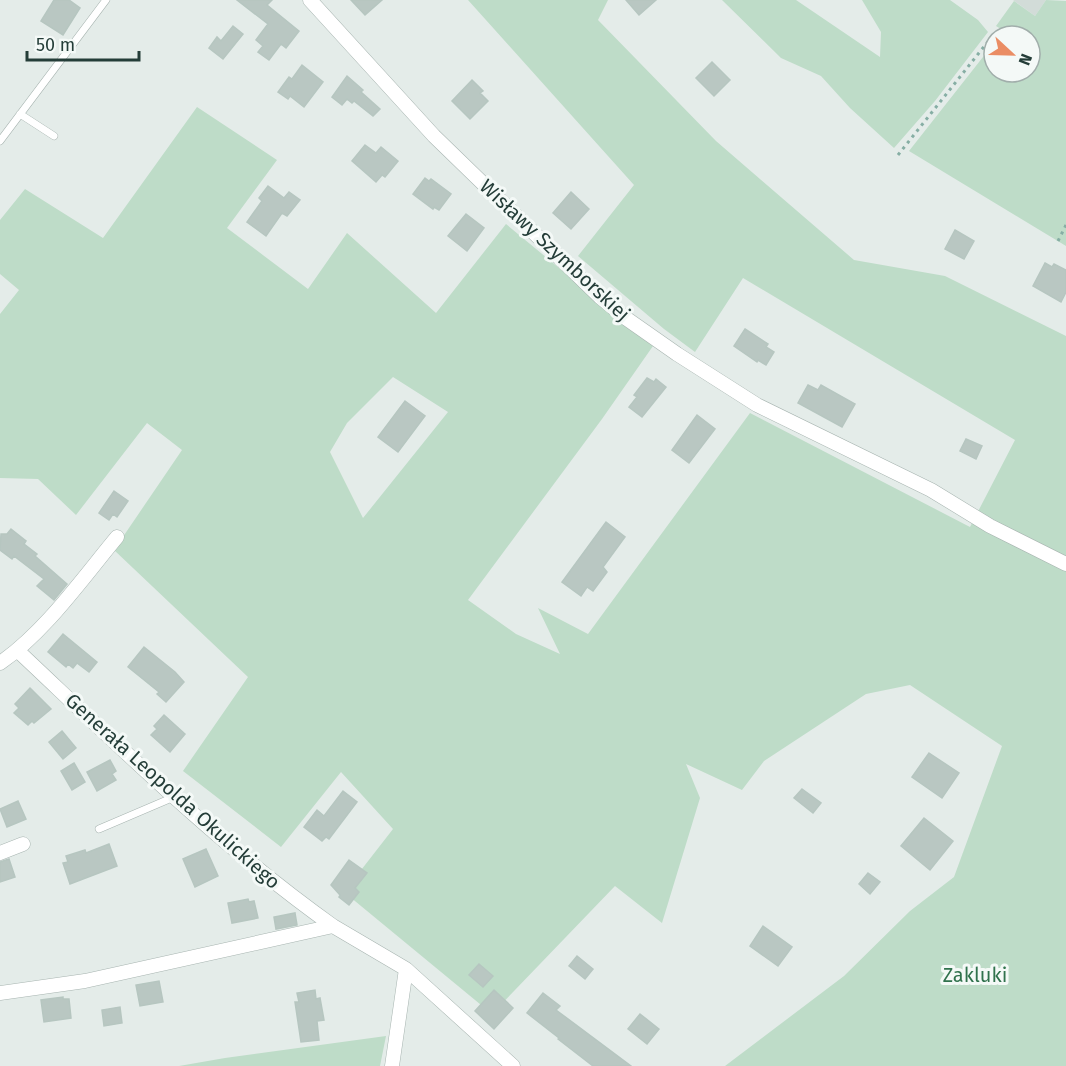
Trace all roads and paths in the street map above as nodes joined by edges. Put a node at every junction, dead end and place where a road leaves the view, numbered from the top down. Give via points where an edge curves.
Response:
1 (106, 0) edge
2 (310, 0) edge
3 (982, 49) edge
4 (20, 114) junction
5 (54, 136) dead end
6 (0, 141) edge
7 (898, 155) dead end
8 (1066, 225) edge
9 (1058, 241) dead end
10 (117, 537) dead end
11 (1066, 564) edge
12 (18, 651) junction
13 (0, 663) edge
14 (174, 797) junction
15 (99, 829) dead end
16 (23, 844) dead end
17 (0, 853) edge
18 (333, 926) junction
19 (406, 969) junction
20 (0, 993) edge
21 (392, 1066) edge
22 (513, 1066) edge

1 - 4 lane
2 - 11 street, Wisławy Szymborskiej via 434,136 627,319 757,405 930,490
3 - 7 path
4 - 5 lane
4 - 6 lane
8 - 9 path
10 - 12 street
12 - 13 street
12 - 14 street, Generała Leopolda Okulickiego
14 - 15 lane
14 - 18 street, Generała Leopolda Okulickiego via 297,901
16 - 17 street
18 - 19 street, Generała Leopolda Okulickiego
18 - 20 street via 85,981
19 - 21 street
19 - 22 street, Generała Leopolda Okulickiego

